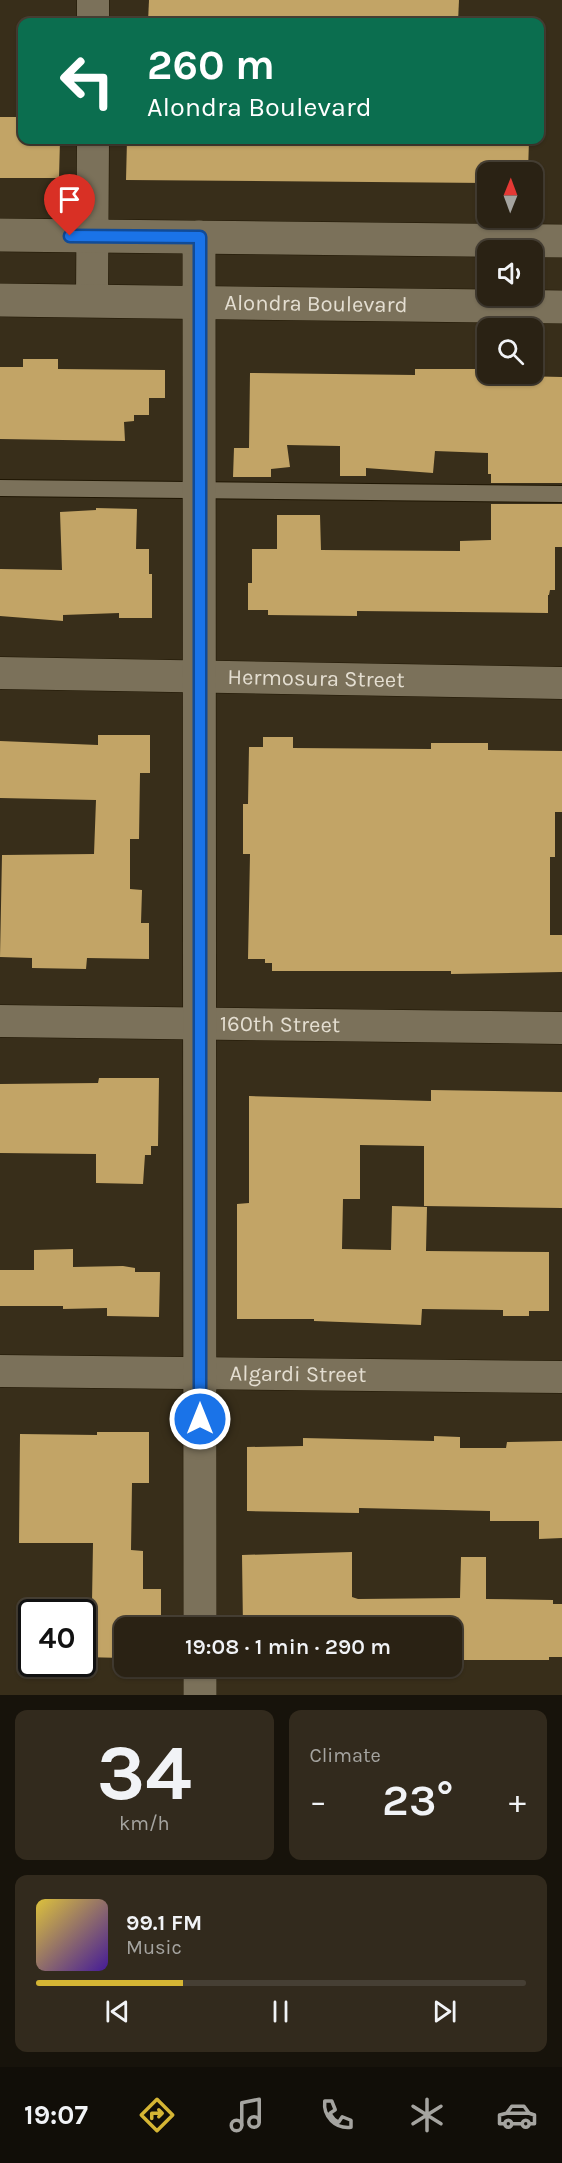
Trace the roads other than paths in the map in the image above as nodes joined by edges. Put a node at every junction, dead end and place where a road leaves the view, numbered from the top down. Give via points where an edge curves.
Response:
1 (93, 0) edge
2 (93, 18) edge
3 (93, 144) edge
4 (0, 235) edge
5 (93, 236) junction
6 (200, 237) junction
7 (562, 241) edge
8 (0, 300) edge
9 (92, 301) junction
10 (200, 303) junction
11 (562, 307) edge
12 (0, 488) edge
13 (200, 490) junction
14 (562, 494) edge
15 (0, 673) edge
16 (200, 677) junction
17 (562, 683) edge
18 (0, 1021) edge
19 (200, 1023) junction
20 (562, 1028) edge
21 (0, 1371) edge
22 (200, 1373) junction
23 (562, 1377) edge
24 (200, 1617) edge
25 (200, 1677) edge
26 (200, 1695) edge

1 - 2 street
3 - 5 street
4 - 5 street
5 - 6 street
5 - 9 street
6 - 7 street
6 - 10 street
8 - 9 street, Alondra Boulevard
9 - 10 street, Alondra Boulevard
10 - 11 street, Alondra Boulevard
10 - 13 street
12 - 13 lane
13 - 14 lane
13 - 16 street
15 - 16 street, Hermosura Street
16 - 17 street, Hermosura Street
16 - 19 street
18 - 19 street, 160th Street
19 - 20 street, 160th Street
19 - 22 street
21 - 22 street, Algardi Street
22 - 23 street, Algardi Street
22 - 24 street
25 - 26 street

